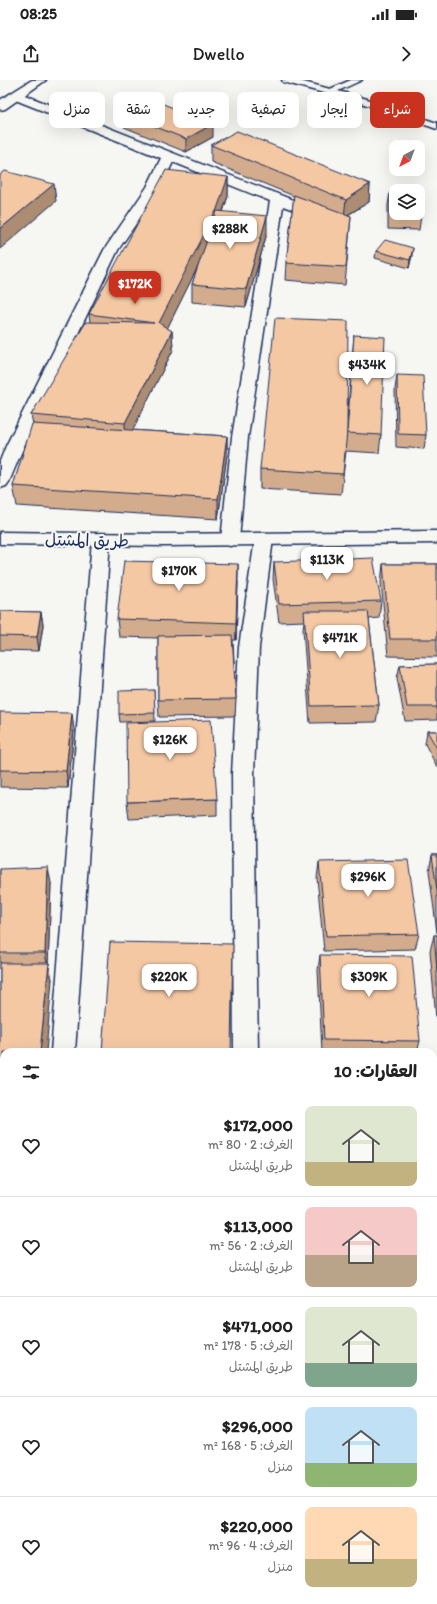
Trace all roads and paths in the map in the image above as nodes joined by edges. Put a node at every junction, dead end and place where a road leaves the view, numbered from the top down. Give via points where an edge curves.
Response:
1 (40, 80) edge
2 (286, 80) edge
3 (358, 80) edge
4 (330, 92) joint
5 (17, 96) junction
6 (362, 100) edge
7 (0, 106) edge
8 (437, 126) edge
9 (169, 156) junction
10 (277, 198) junction
11 (332, 220) edge
12 (0, 482) edge
13 (437, 537) edge
14 (0, 538) edge
15 (264, 539) junction
16 (101, 540) junction
17 (230, 540) junction
18 (64, 1048) edge
19 (246, 1048) edge

1 - 5 street
2 - 4 lane
3 - 4 lane
5 - 7 street
5 - 9 street
6 - 8 lane
9 - 10 street
9 - 12 street via 154,187 111,250 18,439
10 - 11 street
10 - 17 street via 240,438
13 - 15 street, طريق المشتل
14 - 16 street, طريق المشتل
15 - 17 street, طريق المشتل
15 - 19 street via 249,647 243,774
16 - 17 street, طريق المشتل
16 - 18 street

